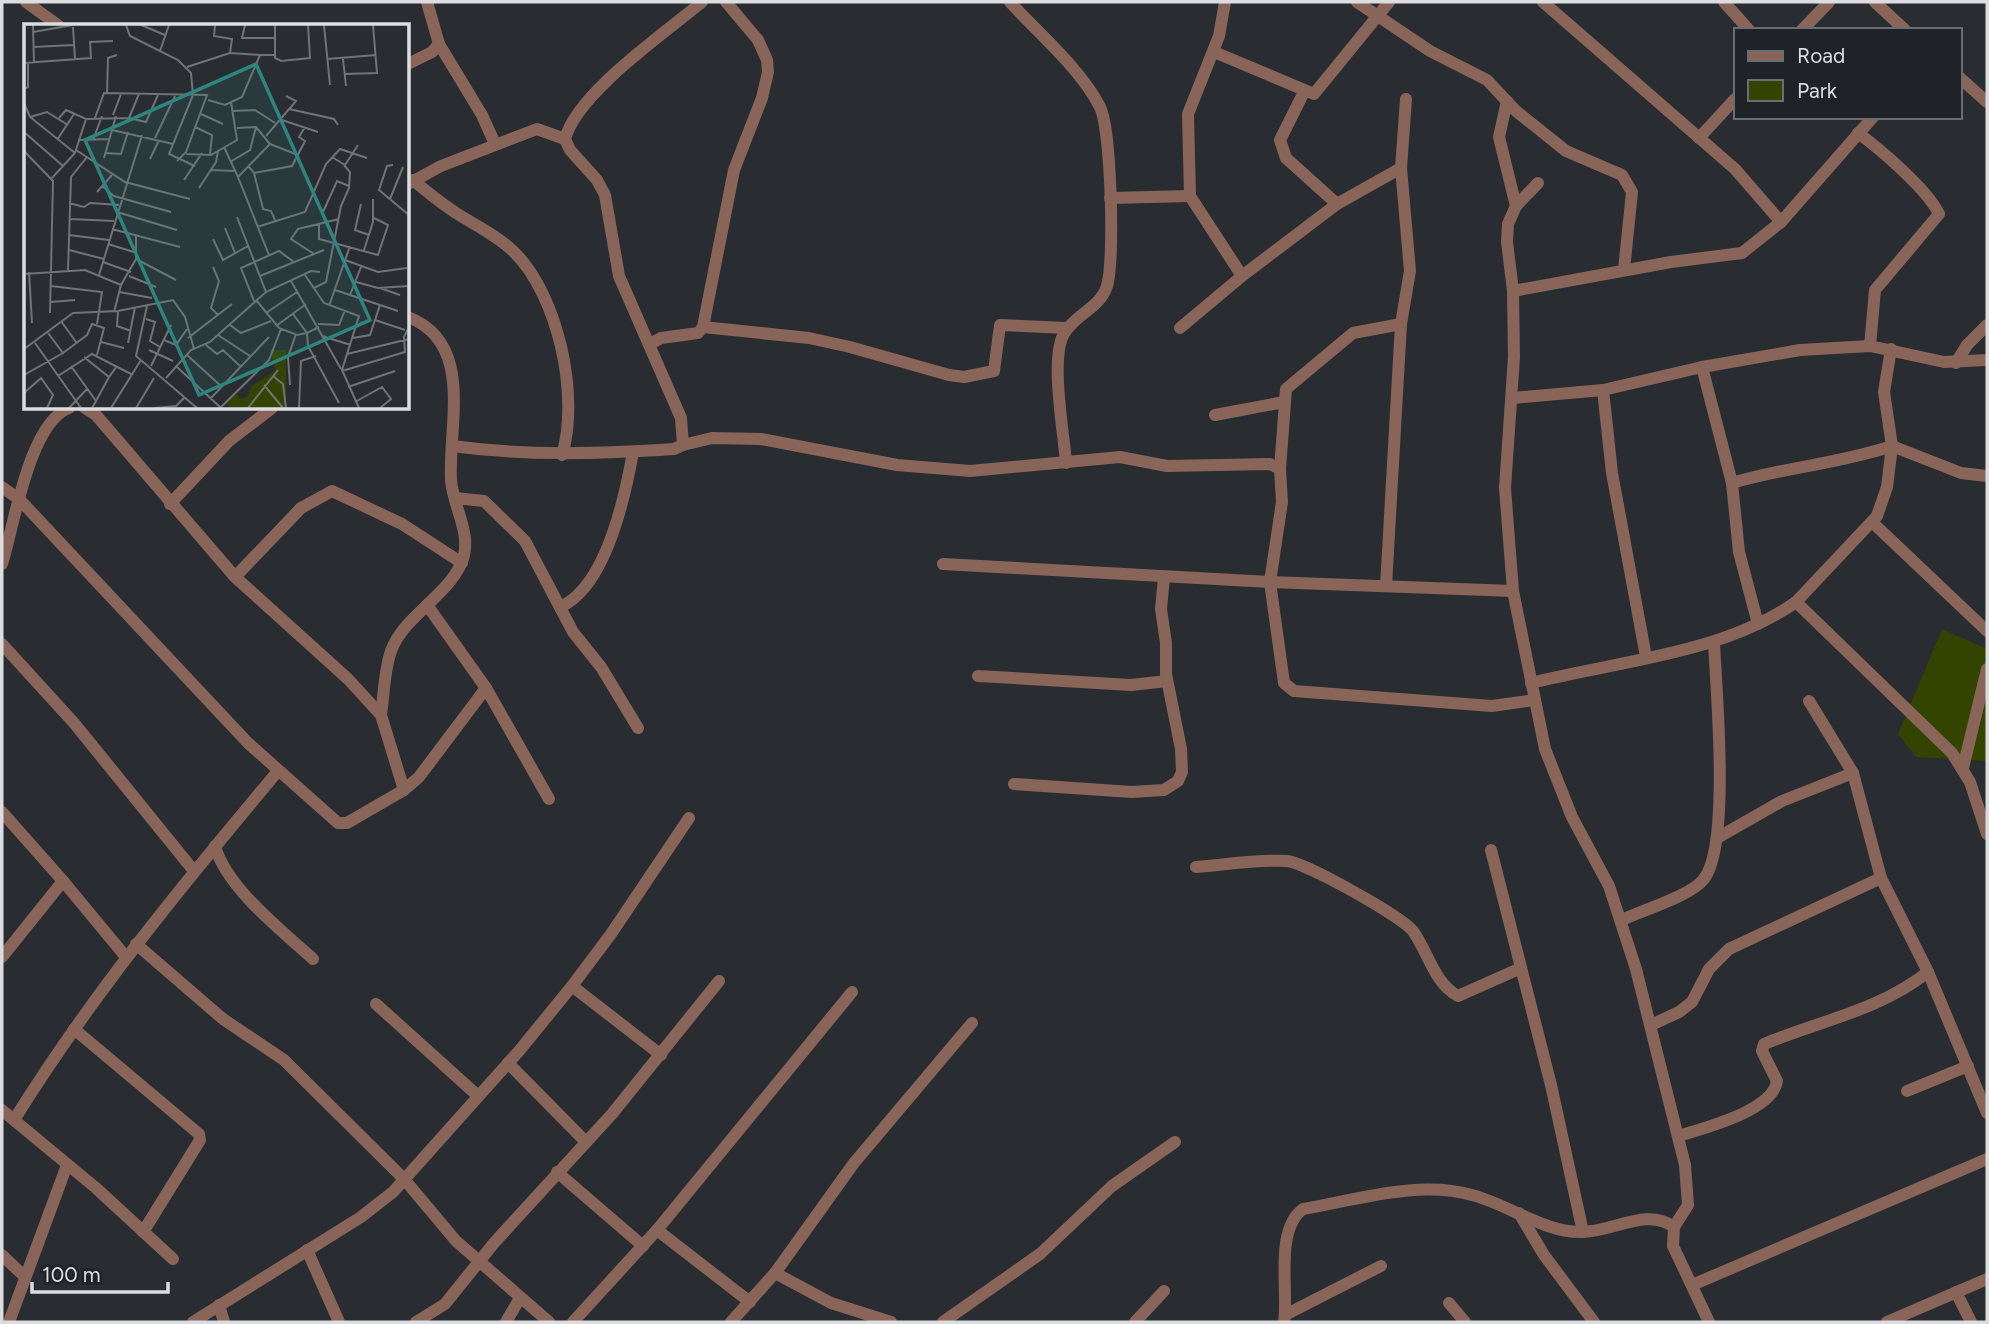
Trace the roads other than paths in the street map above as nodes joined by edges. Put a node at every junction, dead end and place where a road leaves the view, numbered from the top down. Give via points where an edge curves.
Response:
1 (26, 2) edge
2 (702, 2) edge
3 (726, 2) edge
4 (1010, 2) edge
5 (1225, 2) edge
6 (1357, 2) edge
7 (1389, 2) edge
8 (1543, 2) edge
9 (1724, 2) edge
10 (1829, 2) edge
11 (1875, 2) edge
12 (430, 4) edge
13 (1379, 16) junction
14 (56, 24) edge
15 (1747, 28) edge
16 (1804, 28) edge
17 (1903, 28) edge
18 (439, 44) junction
19 (1214, 52) junction
20 (410, 63) edge
21 (1961, 79) edge
22 (1304, 92) junction
23 (1406, 99) dead end
24 (1734, 100) edge
25 (1507, 101) junction
26 (1987, 102) edge
27 (1871, 119) edge
28 (1858, 133) junction
29 (1699, 138) junction
30 (565, 139) junction
31 (495, 144) junction
32 (1401, 168) junction
33 (410, 182) edge
34 (1538, 183) dead end
35 (1190, 196) junction
36 (1110, 198) junction
37 (1337, 204) junction
38 (1516, 206) junction
39 (1781, 222) junction
40 (1623, 271) junction
41 (1241, 276) junction
42 (1513, 291) junction
43 (410, 318) edge
44 (1401, 324) junction
45 (1987, 325) edge
46 (704, 327) junction
47 (1067, 328) junction
48 (1180, 328) dead end
49 (650, 345) junction
50 (1870, 346) junction
51 (1891, 349) junction
52 (1987, 360) edge
53 (1956, 363) junction
54 (1702, 368) junction
55 (1603, 390) junction
56 (1513, 398) junction
57 (1284, 402) junction
58 (66, 410) edge
59 (269, 410) edge
60 (101, 412) edge
61 (1216, 415) dead end
62 (682, 445) junction
63 (452, 446) junction
64 (1892, 446) junction
65 (633, 452) junction
66 (562, 454) junction
67 (1066, 463) junction
68 (1280, 470) junction
69 (1987, 475) edge
70 (1732, 483) junction
71 (2, 487) edge
72 (455, 498) junction
73 (20, 500) junction
74 (170, 504) junction
75 (1872, 522) junction
76 (462, 563) junction
77 (2, 564) edge
78 (943, 565) dead end
79 (235, 577) junction
80 (1164, 577) junction
81 (1270, 582) junction
82 (1386, 586) junction
83 (1513, 591) junction
84 (1796, 602) junction
85 (427, 605) junction
86 (559, 607) junction
87 (1758, 624) junction
88 (1987, 631) edge
89 (1714, 643) junction
90 (2, 644) edge
91 (1646, 657) junction
92 (1987, 669) edge
93 (978, 676) dead end
94 (1167, 681) junction
95 (1531, 683) junction
96 (486, 688) junction
97 (1535, 700) junction
98 (1809, 701) dead end
99 (381, 715) junction
100 (638, 728) dead end
101 (1963, 768) junction
102 (278, 771) junction
103 (1853, 773) junction
104 (1014, 784) dead end
105 (404, 790) junction
106 (549, 799) dead end
107 (2, 812) edge
108 (689, 818) dead end
109 (1987, 834) edge
110 (1717, 838) junction
111 (215, 846) junction
112 (1491, 850) dead end
113 (203, 860) junction
114 (220, 865) junction
115 (1196, 867) dead end
116 (194, 871) junction
117 (1881, 878) junction
118 (63, 881) junction
119 (1622, 920) junction
120 (136, 944) junction
121 (2, 957) edge
122 (126, 957) junction
123 (313, 959) dead end
124 (1521, 968) junction
125 (1928, 972) junction
126 (719, 981) dead end
127 (572, 986) junction
128 (852, 992) dead end
129 (376, 1003) dead end
130 (972, 1023) dead end
131 (1651, 1026) junction
132 (74, 1029) junction
133 (661, 1055) junction
134 (508, 1063) junction
135 (1968, 1066) junction
136 (1908, 1091) dead end
137 (477, 1095) junction
138 (2, 1110) edge
139 (1987, 1113) edge
140 (14, 1120) junction
141 (1679, 1136) junction
142 (586, 1142) junction
143 (1175, 1142) dead end
144 (1987, 1159) edge
145 (67, 1165) junction
146 (557, 1172) junction
147 (404, 1179) junction
148 (1519, 1213) junction
149 (1674, 1227) junction
150 (657, 1230) junction
151 (143, 1232) junction
152 (1583, 1232) junction
153 (643, 1247) junction
154 (307, 1250) junction
155 (2, 1255) edge
156 (173, 1259) dead end
157 (480, 1263) junction
158 (1381, 1266) dead end
159 (775, 1273) junction
160 (26, 1277) junction
161 (1987, 1279) edge
162 (1692, 1285) junction
163 (1164, 1291) dead end
164 (1956, 1292) junction
165 (520, 1298) junction
166 (750, 1301) junction
167 (1449, 1303) dead end
168 (219, 1305) junction
169 (1284, 1319) edge
170 (887, 1321) edge
171 (9, 1322) edge
172 (193, 1322) edge
173 (224, 1322) edge
174 (340, 1322) edge
175 (416, 1322) edge
176 (506, 1322) edge
177 (550, 1322) edge
178 (573, 1322) edge
179 (731, 1322) edge
180 (943, 1322) edge
181 (1135, 1322) edge
182 (1465, 1322) edge
183 (1594, 1322) edge
184 (1709, 1322) edge
185 (1887, 1322) edge
186 (1971, 1322) edge

1 - 14 street
2 - 30 street via 611,76
3 - 46 street via 758,40 768,72 734,170
4 - 36 street via 1088,88 1101,109
5 - 19 street
6 - 13 street
7 - 13 street
8 - 29 street
9 - 15 street
10 - 16 street
11 - 17 street
12 - 18 street
13 - 22 street via 1346,52 1318,93
13 - 25 street via 1430,51 1487,80
18 - 20 street
18 - 31 street
19 - 22 street
19 - 35 street via 1188,114
21 - 26 street
22 - 37 street via 1280,140 1282,149 1286,158
23 - 32 street
24 - 29 street
25 - 38 street via 1499,137
25 - 40 street via 1566,151 1614,170 1628,181 1632,192
27 - 28 street
28 - 39 street
28 - 50 street via 1909,177 1939,214 1875,290
29 - 39 street via 1755,188
30 - 31 street via 537,129
30 - 49 street via 605,195 619,276
31 - 33 street
32 - 37 street
32 - 44 street via 1410,271
33 - 66 street via 513,250 540,287 567,380 568,437
34 - 38 street
35 - 36 street
35 - 41 street
36 - 47 street via 1113,242 1107,289 1095,306
37 - 41 street
38 - 42 street via 1507,242
39 - 40 street via 1742,253
40 - 42 street
41 - 48 street
42 - 56 street
43 - 63 street via 433,332 449,363 454,383
44 - 57 street via 1353,333 1286,389
44 - 82 street
45 - 53 street
46 - 47 street via 809,338 964,377 994,371 1000,325
46 - 49 street via 698,333 661,338
47 - 67 street via 1059,350
49 - 62 street via 681,418
50 - 51 street
50 - 54 street via 1800,351
51 - 53 street
51 - 64 street via 1884,392
52 - 53 street
54 - 55 street
54 - 70 street
55 - 56 street
55 - 91 street via 1612,473
56 - 83 street via 1505,488
57 - 61 street
57 - 68 street
58 - 73 street via 56,416 27,466
59 - 74 street via 229,441
60 - 74 street
62 - 65 street
62 - 67 street via 712,438 761,439 931,469 990,470
63 - 66 street
63 - 72 street
64 - 69 street via 1961,473
64 - 70 street via 1850,460 1790,468
64 - 75 street via 1883,505
65 - 66 street
65 - 86 street via 622,505 602,559 575,598
67 - 68 street via 1120,457 1155,465 1270,464
68 - 81 street via 1282,502
70 - 87 street via 1740,552
71 - 73 street
72 - 76 street via 466,542
72 - 86 street via 484,501 511,524 539,564
73 - 77 street
73 - 102 street
74 - 79 street
75 - 84 street
75 - 88 street
76 - 79 street via 402,524 332,491 302,508
76 - 85 street
78 - 80 street
79 - 99 street
80 - 81 street
80 - 94 street via 1161,609
81 - 82 street
81 - 97 street via 1284,683 1294,691 1492,706
82 - 83 street
83 - 95 street
84 - 87 street
84 - 101 street
85 - 96 street
85 - 99 street via 391,652
86 - 100 street
87 - 89 street
89 - 91 street
89 - 110 street via 1720,780
90 - 116 street via 100,753
91 - 95 street
92 - 101 street
93 - 94 street via 1131,685
94 - 104 street via 1181,749 1181,776 1173,786 1132,792
95 - 97 street
96 - 105 street via 419,777
96 - 106 street
97 - 119 street via 1559,789 1600,866
98 - 103 street
99 - 105 street
101 - 109 street
102 - 105 street via 343,824
102 - 111 street
103 - 110 street via 1782,801
103 - 117 street
107 - 118 street
108 - 127 street
110 - 119 street via 1708,874 1699,885
111 - 113 street
111 - 114 street
112 - 124 street
113 - 114 street
113 - 116 street
114 - 123 street
115 - 124 street via 1287,861 1306,866 1412,930 1435,971 1458,996
116 - 120 street
117 - 125 street
117 - 131 street via 1729,949 1709,969 1692,1002
118 - 121 street
118 - 122 street
119 - 131 street
120 - 122 street
120 - 147 street via 223,1019 284,1060
122 - 132 street
124 - 152 street
125 - 135 street
125 - 141 street via 1880,1004 1764,1044 1762,1051 1777,1080 1773,1091 1755,1107 1727,1121
126 - 133 street
127 - 133 street
127 - 134 street
128 - 150 street
129 - 137 street
130 - 159 street via 854,1163
131 - 141 street
132 - 140 street
132 - 151 street via 199,1134 200,1140
133 - 142 street
134 - 137 street
134 - 142 street
135 - 136 street
135 - 139 street
137 - 147 street
138 - 140 street
140 - 145 street
141 - 149 street via 1688,1205
142 - 146 street
143 - 180 street via 1112,1185 1040,1254
144 - 162 street
145 - 151 street
145 - 160 street
146 - 153 street
146 - 157 street
147 - 154 street via 376,1207
147 - 157 street
148 - 152 street
148 - 169 street via 1493,1201 1443,1189 1303,1209 1294,1219 1285,1256
148 - 183 street
149 - 152 street via 1666,1220 1650,1218
149 - 162 street via 1673,1246
150 - 153 street
150 - 166 street
151 - 156 street
153 - 178 street
154 - 168 street
154 - 174 street
155 - 160 street
157 - 165 street
157 - 175 street via 445,1304
158 - 169 street
159 - 166 street
159 - 170 street via 831,1303
160 - 171 street
161 - 164 street
162 - 184 street
163 - 181 street
164 - 185 street
164 - 186 street
165 - 176 street
165 - 177 street
166 - 179 street
167 - 182 street
168 - 172 street
168 - 173 street

